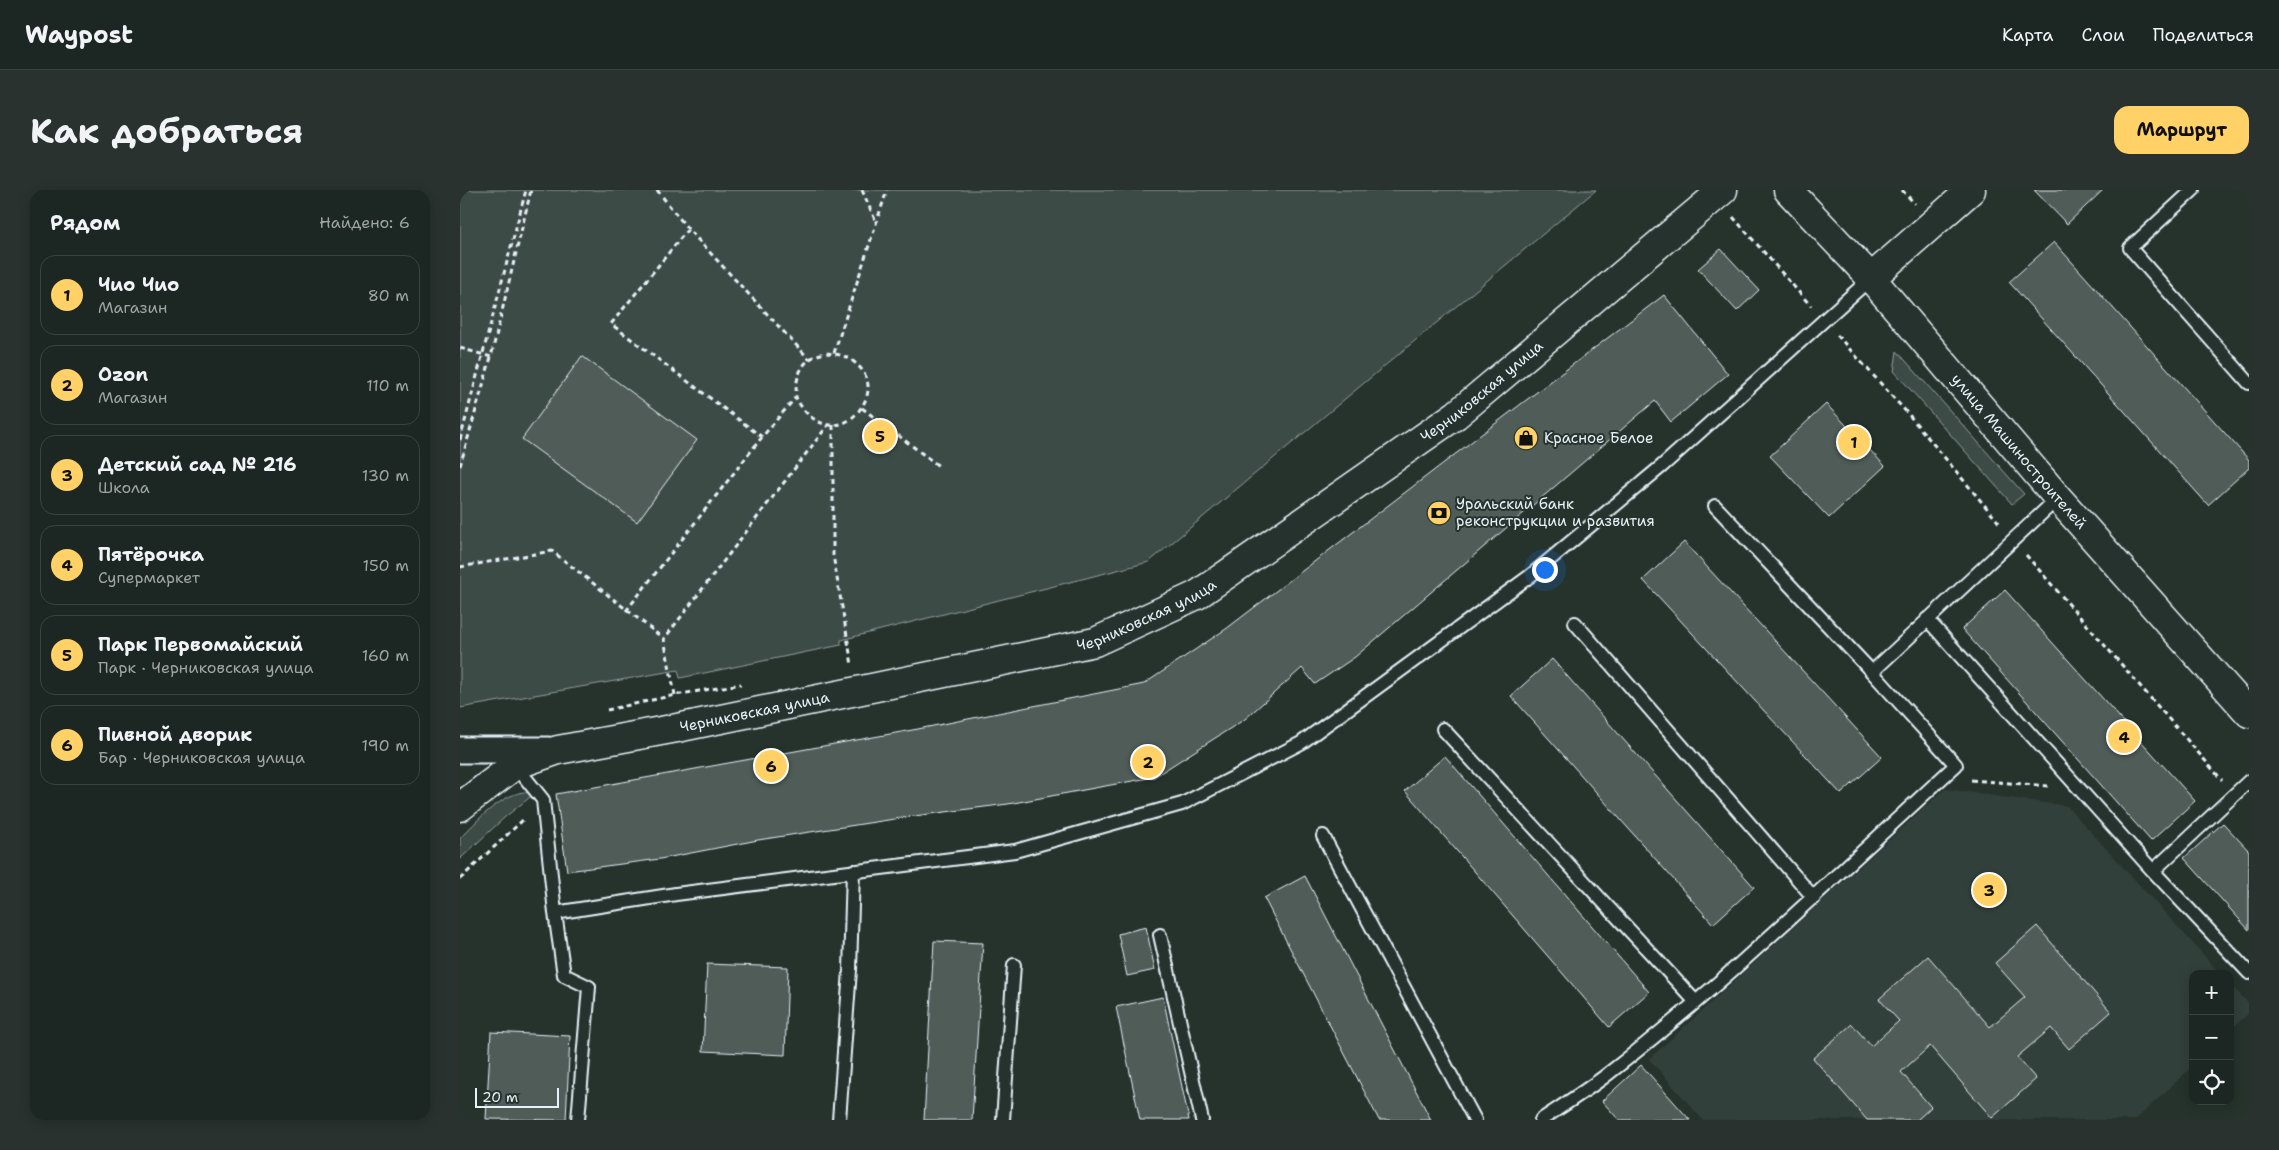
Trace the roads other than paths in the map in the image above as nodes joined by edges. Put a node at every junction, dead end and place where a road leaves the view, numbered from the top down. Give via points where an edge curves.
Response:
1 (1788, 190) edge
2 (1971, 190) edge
3 (2193, 190) edge
4 (1719, 194) edge
5 (1871, 278) junction
6 (2249, 383) edge
7 (2058, 498) junction
8 (1715, 506) dead end
9 (1927, 619) junction
10 (1575, 623) dead end
11 (1872, 672) junction
12 (2249, 713) edge
13 (1443, 729) dead end
14 (460, 750) edge
15 (558, 750) junction
16 (515, 765) junction
17 (2249, 781) edge
18 (460, 807) edge
19 (1322, 836) dead end
20 (2153, 870) junction
21 (853, 871) junction
22 (1814, 898) junction
23 (556, 913) junction
24 (1160, 935) dead end
25 (1014, 965) dead end
26 (2249, 973) edge
27 (1695, 1001) junction
28 (578, 1120) edge
29 (839, 1120) edge
30 (1003, 1120) edge
31 (1202, 1120) edge
32 (1475, 1120) edge
33 (1541, 1120) edge

1 - 5 street, улица Машиностроителей
2 - 5 street
3 - 6 lane via 2130,248
4 - 15 street, Черниковская улица via 1456,415 1197,595 1095,642
5 - 7 street, улица Машиностроителей
5 - 21 lane via 1662,466 1530,576 1301,743 1182,804 1014,851
7 - 9 lane
7 - 12 street, улица Машиностроителей
8 - 11 lane
9 - 11 lane
9 - 20 lane
10 - 22 lane
11 - 22 lane via 1956,765
13 - 27 lane
14 - 15 street
15 - 16 street, Черниковская улица
16 - 18 street, Черниковская улица
16 - 23 lane via 543,800
17 - 20 lane
19 - 32 lane
20 - 26 lane
21 - 23 lane
21 - 29 lane via 850,970
22 - 27 lane
23 - 28 lane via 564,975 590,987
24 - 31 lane
25 - 30 lane
27 - 33 lane via 1603,1078

